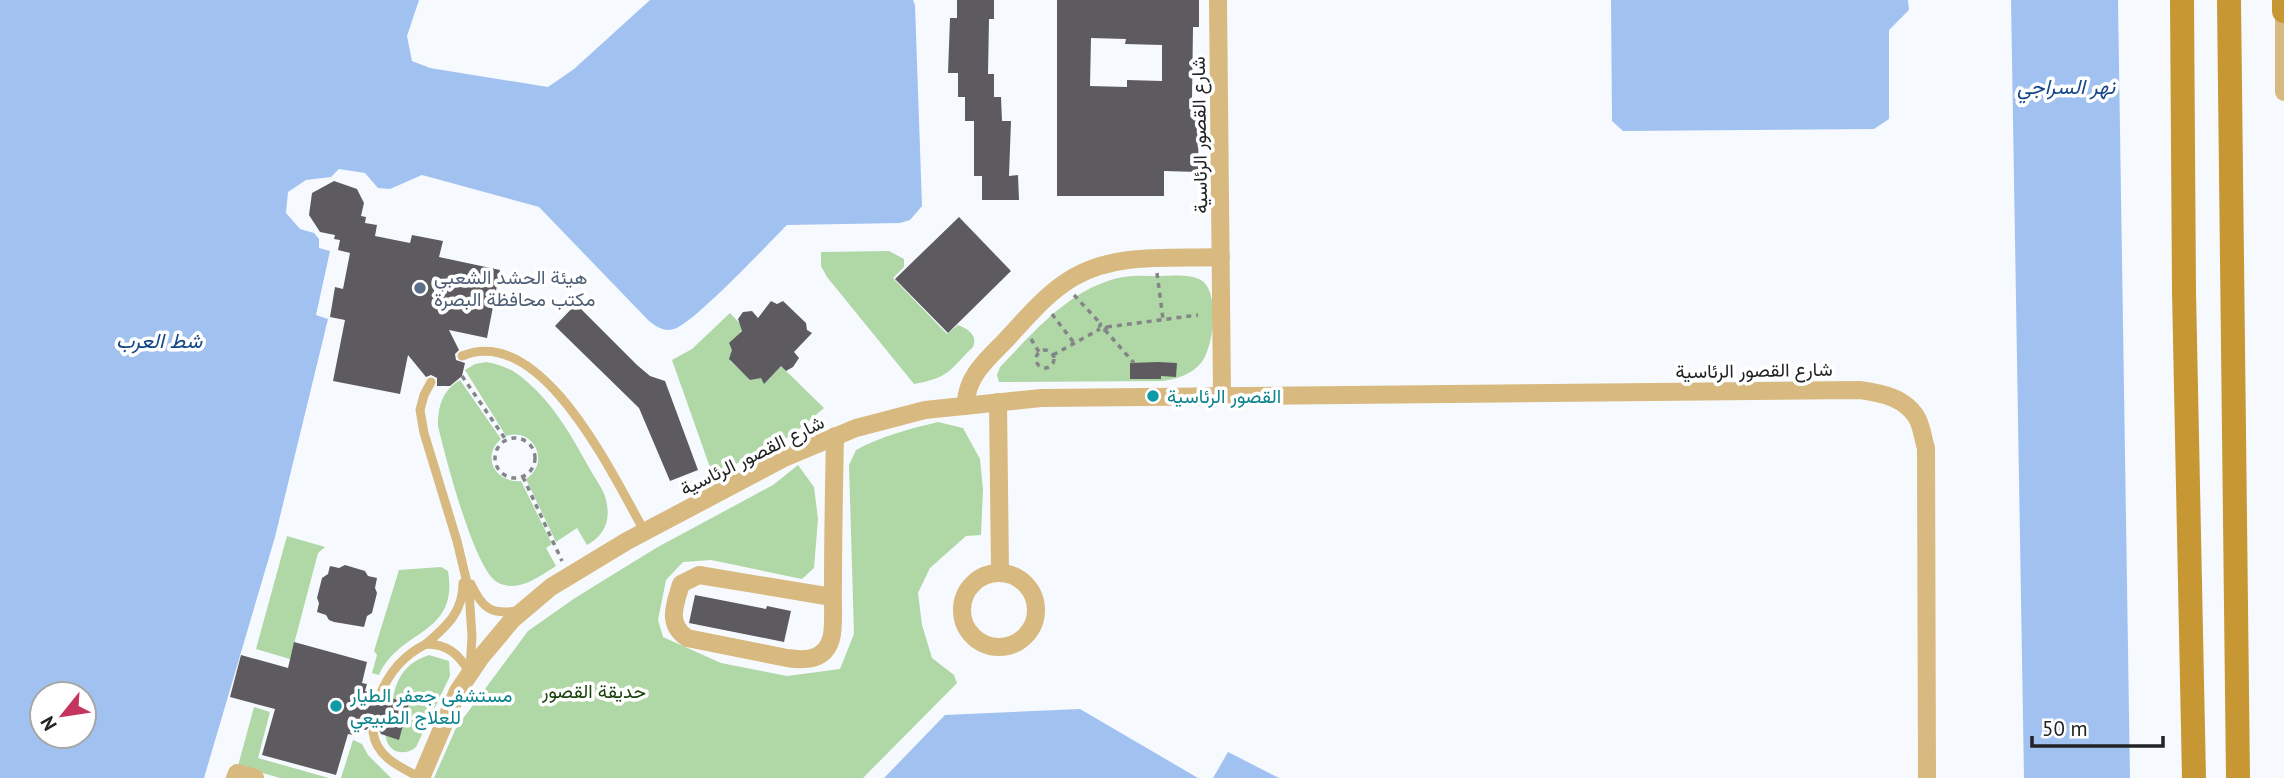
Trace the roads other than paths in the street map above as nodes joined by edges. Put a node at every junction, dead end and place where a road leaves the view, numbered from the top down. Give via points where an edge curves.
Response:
1 (1218, 0) edge
2 (2182, 0) edge
3 (2229, 0) edge
4 (2284, 0) edge
5 (2284, 11) edge
6 (2284, 92) edge
7 (1221, 257) junction
8 (462, 356) dead end
9 (431, 382) dead end
10 (1222, 396) junction
11 (998, 402) junction
12 (966, 406) junction
13 (835, 436) junction
14 (645, 532) junction
15 (463, 568) junction
16 (1000, 572) junction
17 (832, 597) junction
18 (525, 609) junction
19 (426, 644) junction
20 (470, 674) junction
21 (380, 695) dead end
22 (373, 732) dead end
23 (235, 778) edge
24 (255, 778) edge
25 (421, 778) edge
26 (1927, 778) edge
27 (2194, 778) edge
28 (2238, 778) edge

1 - 7 street, شارع القصور الرئاسية
2 - 27 main road
3 - 28 main road
4 - 5 main road
5 - 6 street
7 - 10 street, شارع القصور الرئاسية
7 - 12 street via 1120,261 1090,269 1064,284 978,370
8 - 14 lane via 492,352 511,357 566,402 598,447
9 - 15 lane via 421,410 424,433
10 - 11 street, شارع القصور الرئاسية
10 - 26 street, شارع القصور الرئاسية via 1860,390 1884,393 1905,404 1917,419 1926,448
11 - 12 street, شارع القصور الرئاسية
11 - 16 street
12 - 13 street, شارع القصور الرئاسية via 925,410
13 - 14 street, شارع القصور الرئاسية
13 - 17 street
14 - 18 street, شارع القصور الرئاسية via 551,587
15 - 18 lane via 483,605 493,612
15 - 19 lane via 458,611
15 - 20 lane via 469,591
16 - 16 street via 977,579 962,611 964,623 979,641 1003,647 1025,636 1036,615 1036,602 1023,581
17 - 17 street via 831,638 824,651 803,661 687,638 674,623 681,584 699,575
18 - 20 street, شارع القصور الرئاسية
19 - 20 lane via 448,647
19 - 21 lane via 391,672
20 - 25 street, شارع القصور الرئاسية via 458,691
22 - 25 lane via 385,756
23 - 24 street via 237,773

